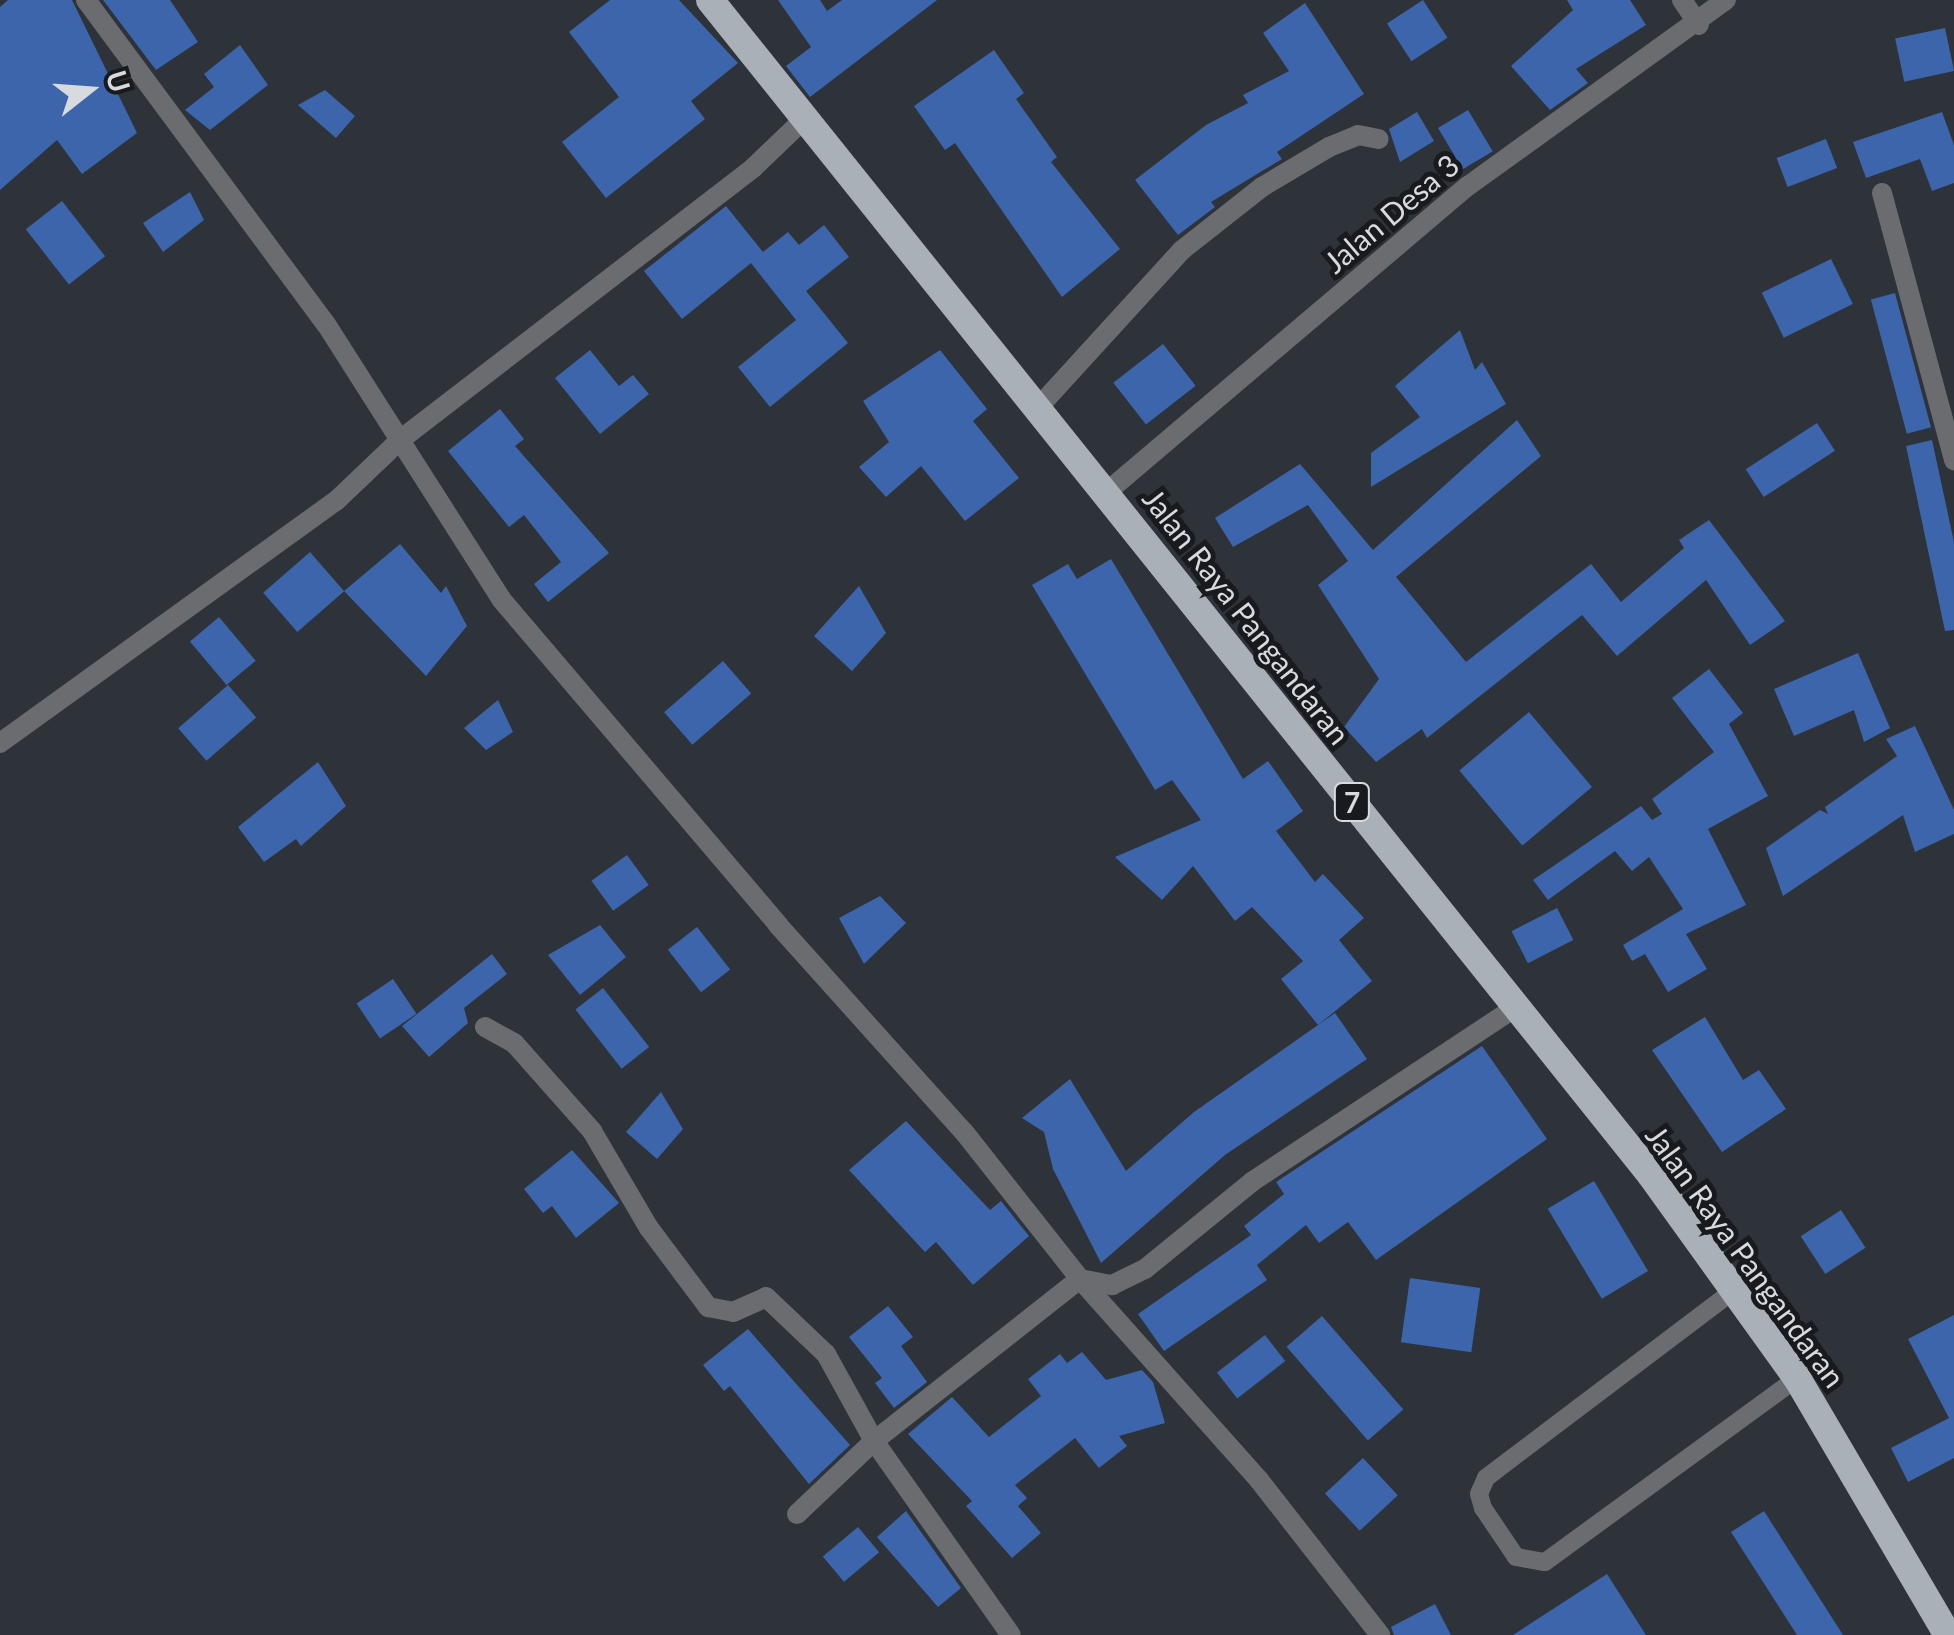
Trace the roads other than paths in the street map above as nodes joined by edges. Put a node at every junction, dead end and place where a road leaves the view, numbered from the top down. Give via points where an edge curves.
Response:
1 (86, 0) edge
2 (710, 0) edge
3 (1682, 0) edge
4 (1726, 0) edge
5 (1699, 25) junction
6 (802, 121) junction
7 (1379, 139) dead end
8 (1882, 194) dead end
9 (1035, 410) junction
10 (400, 440) junction
11 (1954, 460) edge
12 (1108, 491) junction
13 (0, 744) edge
14 (1517, 1006) junction
15 (485, 1027) dead end
16 (1080, 1279) junction
17 (1734, 1291) junction
18 (1797, 1378) junction
19 (874, 1441) junction
20 (798, 1514) dead end
21 (1011, 1635) edge
22 (1380, 1635) edge
23 (1948, 1635) edge

1 - 10 street via 208,156
2 - 6 highway, Jalan Raya Pangandaran / 7
3 - 5 street
4 - 5 street, Jalan Desa 3
5 - 12 street, Jalan Desa 3 via 1468,186
6 - 9 highway, Jalan Raya Pangandaran / 7
6 - 10 street via 753,168
7 - 9 street via 1358,135 1329,148 1262,187 1182,250
8 - 11 street
9 - 12 highway, Jalan Raya Pangandaran / 7
10 - 13 street via 336,501
10 - 16 street via 501,599 929,1091
12 - 14 highway, Jalan Raya Pangandaran / 7
14 - 16 street via 1253,1181 1145,1269 1112,1286
14 - 17 highway, Jalan Raya Pangandaran / 7
15 - 19 street via 514,1043 592,1132 649,1228 708,1307 732,1312 758,1296 778,1306 826,1354
16 - 19 street
16 - 22 street via 1259,1480
17 - 18 highway, Jalan Raya Pangandaran / 7
17 - 18 lane via 1486,1478 1478,1494 1483,1508 1516,1557 1545,1562
18 - 23 highway, Jalan Raya Pangandaran / 7
19 - 20 street
19 - 21 street

